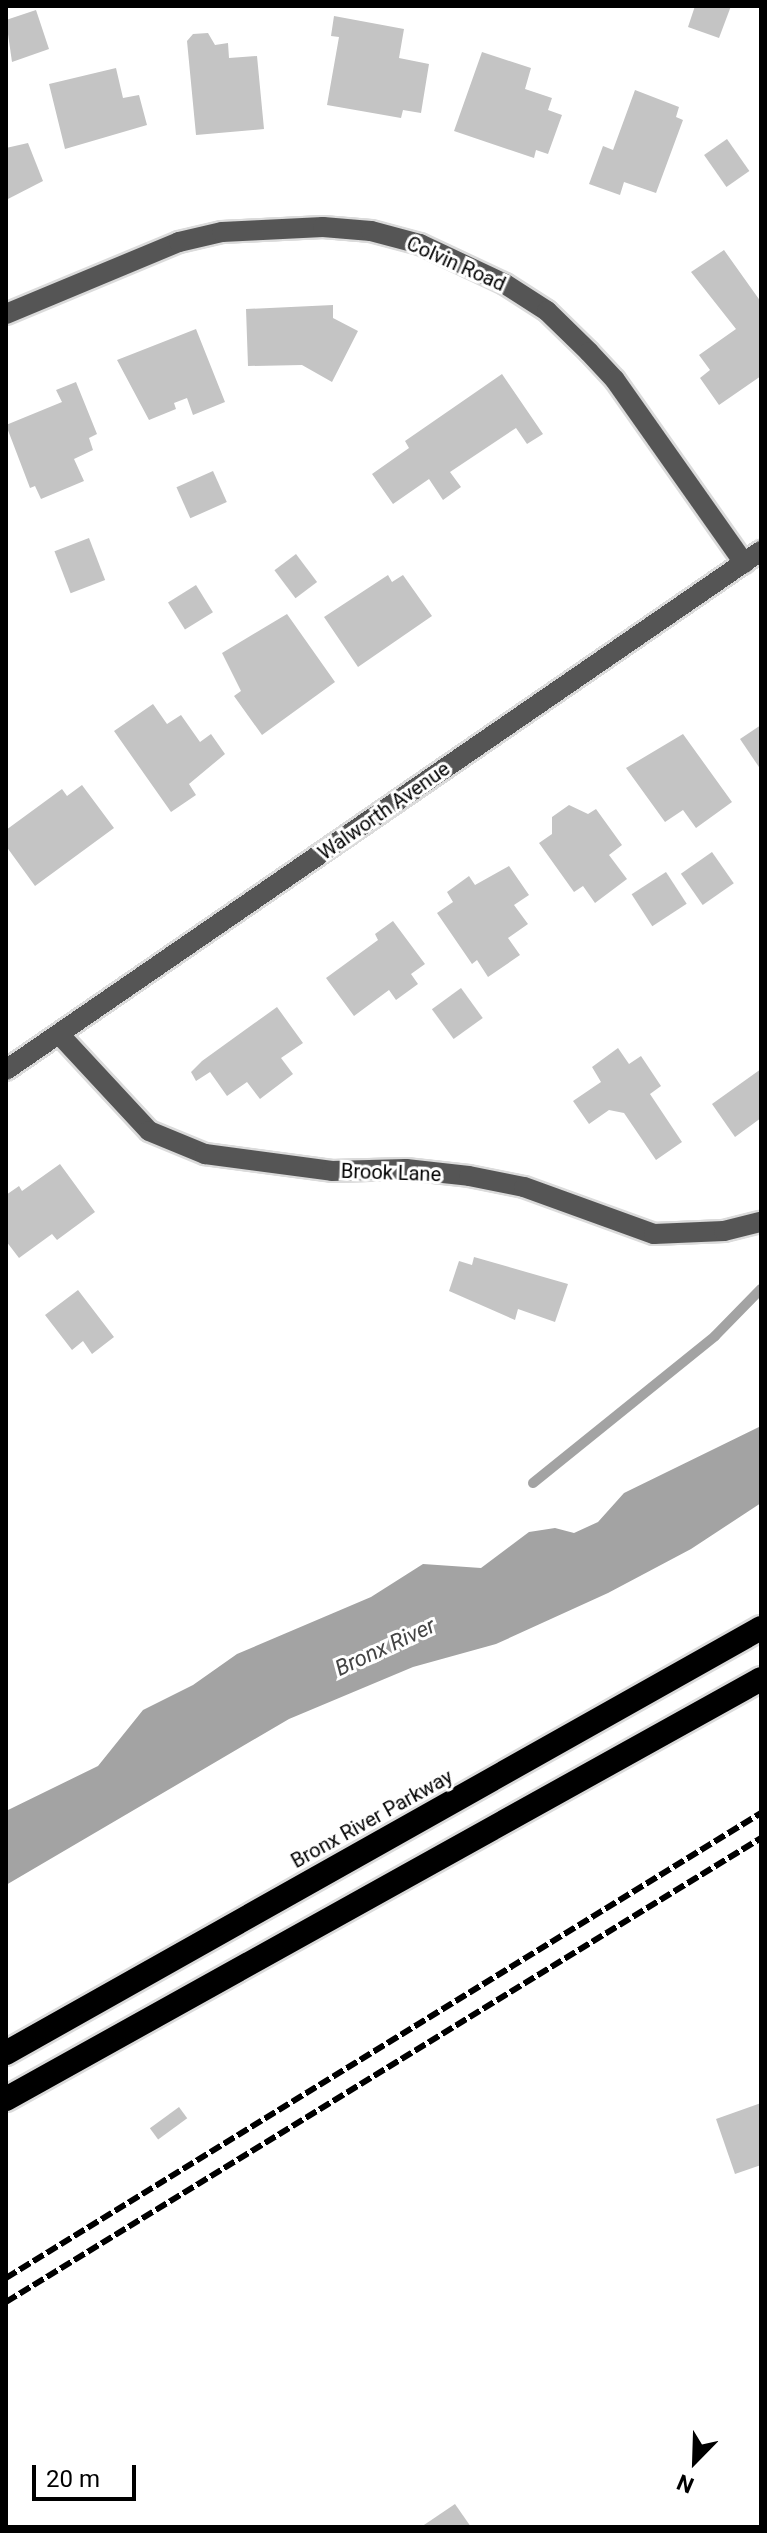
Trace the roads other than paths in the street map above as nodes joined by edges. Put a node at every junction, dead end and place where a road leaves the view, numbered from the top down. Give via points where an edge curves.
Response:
1 (6, 314) edge
2 (752, 557) edge
3 (59, 1034) junction
4 (6, 1070) edge
5 (761, 1222) edge
6 (761, 1628) edge
7 (761, 1679) edge
8 (6, 2053) edge
9 (6, 2099) edge

1 - 2 street, Colvin Road via 179,242 222,232 323,227 371,231 420,244 505,284 547,311 615,380
2 - 3 street, Walworth Avenue
3 - 4 street, Walworth Avenue
3 - 5 street, Brook Lane via 149,1131 205,1154 332,1171 406,1169 469,1176 524,1187 654,1234 724,1231
6 - 8 highway, Bronx River Parkway
7 - 9 highway

